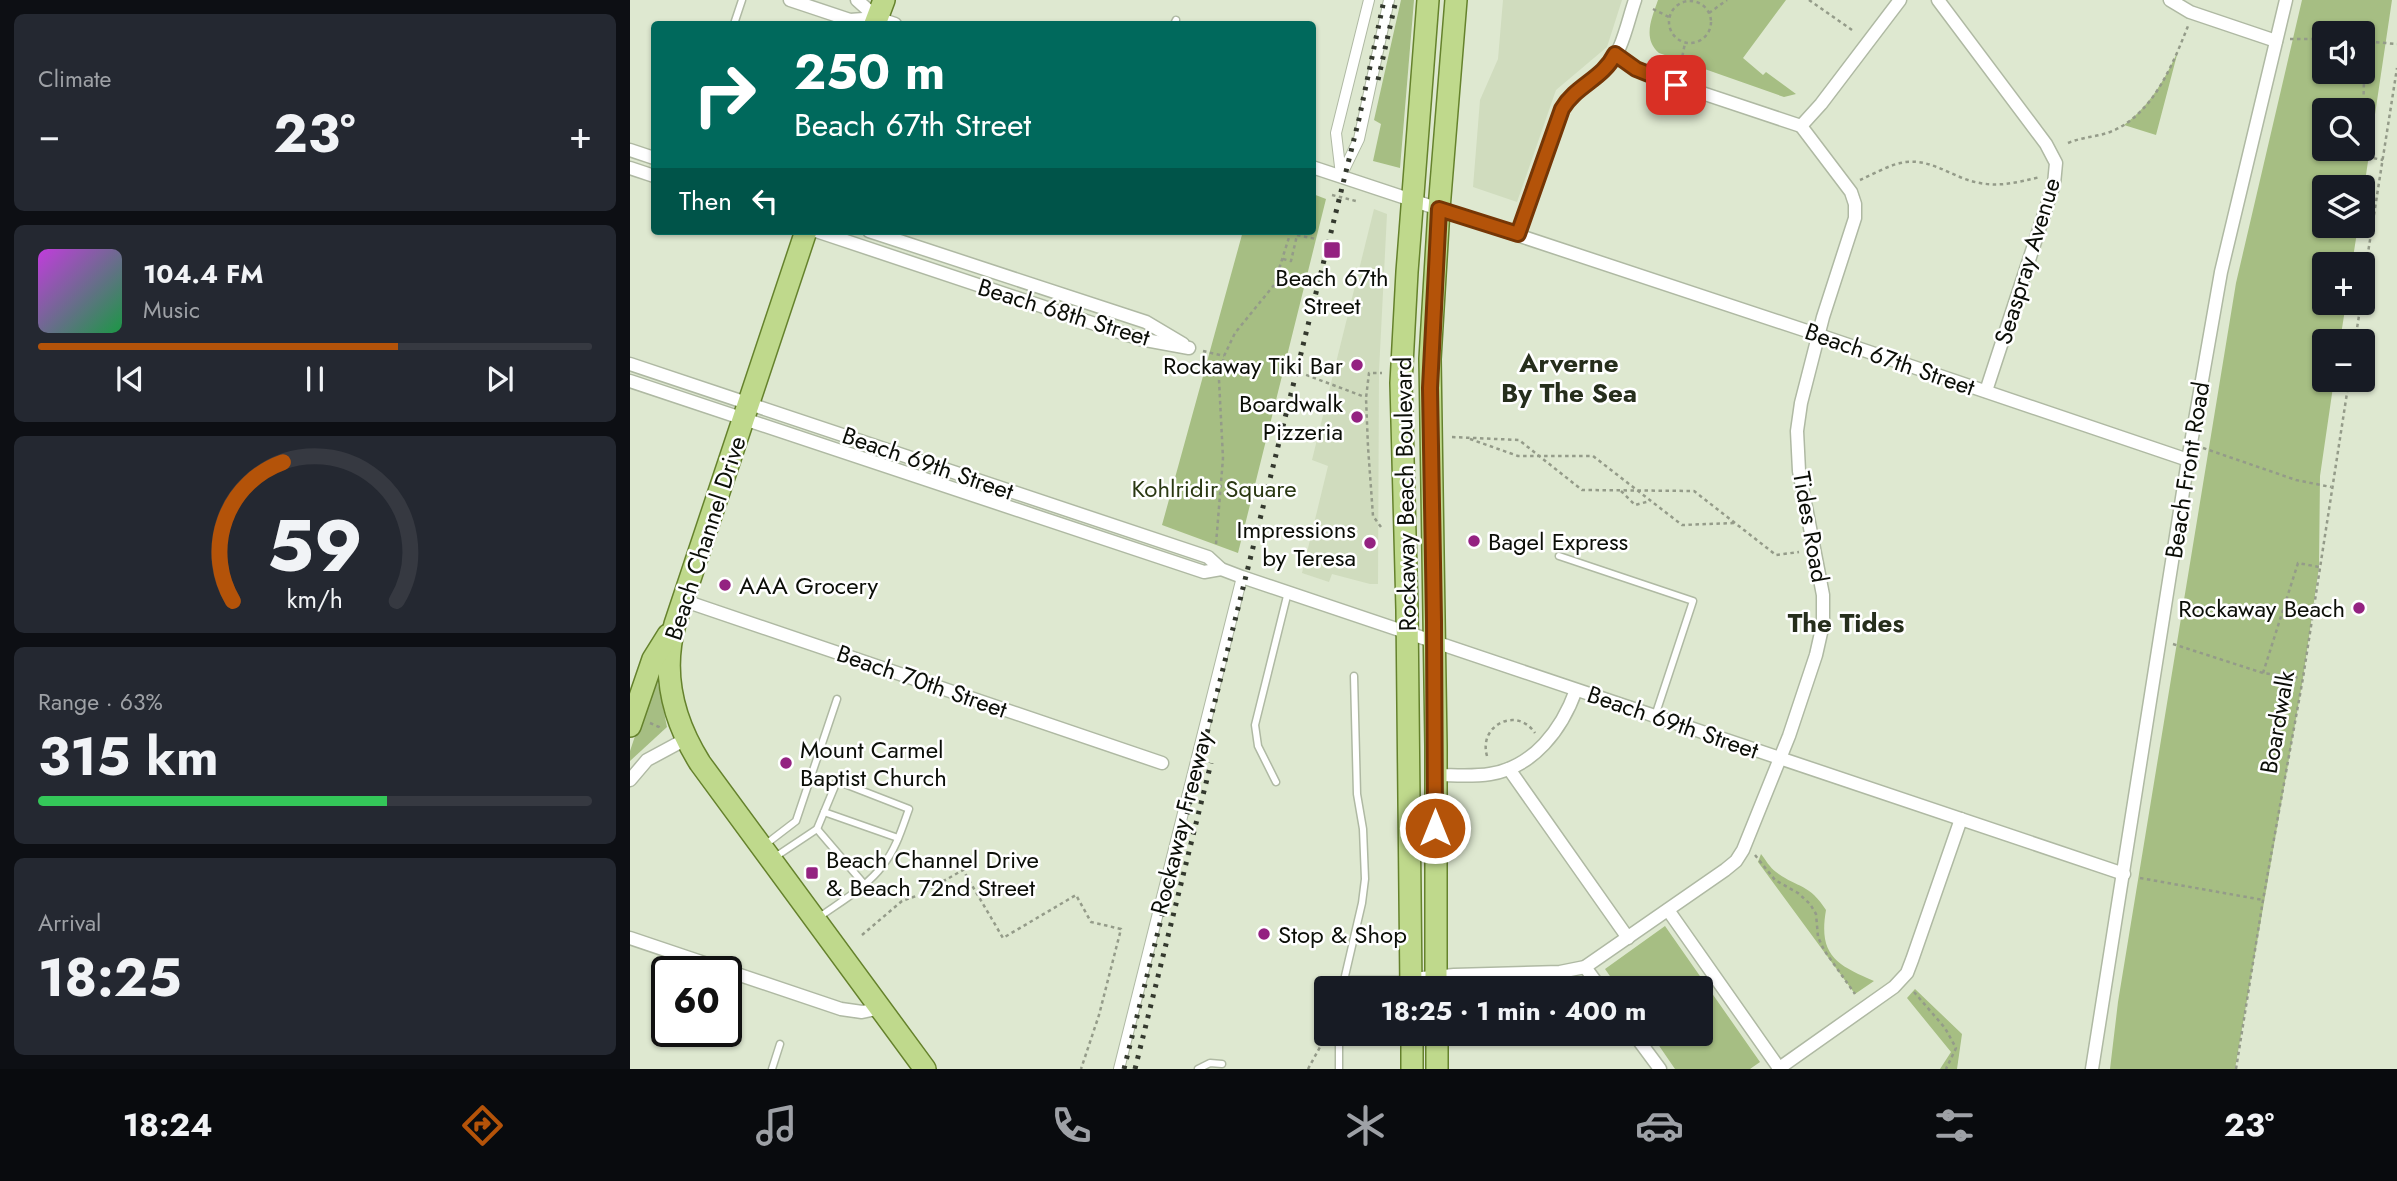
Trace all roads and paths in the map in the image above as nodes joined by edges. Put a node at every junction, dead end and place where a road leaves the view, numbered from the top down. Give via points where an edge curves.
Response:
1 (742, 0) edge
2 (790, 0) edge
3 (858, 0) edge
4 (1369, 0) edge
5 (1390, 0) edge
6 (1428, 0) edge
7 (1456, 0) edge
8 (1634, 0) edge
9 (1727, 0) edge
10 (1809, 0) edge
11 (1900, 0) edge
12 (1938, 0) edge
13 (2170, 0) edge
14 (2286, 0) edge
15 (1653, 9) dead end
16 (2190, 12) junction
17 (1710, 13) junction
18 (883, 17) edge
19 (1670, 18) junction
20 (735, 21) edge
21 (1852, 30) dead end
22 (2312, 39) edge
23 (2276, 41) junction
24 (1685, 43) junction
25 (2375, 43) edge
26 (2397, 44) edge
27 (1615, 54) junction
28 (1681, 63) dead end
29 (2397, 68) edge
30 (2363, 84) edge
31 (1801, 126) junction
32 (2068, 143) dead end
33 (630, 150) edge
34 (651, 157) edge
35 (2383, 160) junction
36 (630, 168) edge
37 (1316, 168) edge
38 (651, 175) edge
39 (1342, 176) junction
40 (2040, 177) dead end
41 (1847, 186) junction
42 (1332, 195) dead end
43 (1413, 200) junction
44 (1356, 201) dead end
45 (1439, 209) junction
46 (1518, 234) junction
47 (805, 235) edge
48 (828, 235) edge
49 (881, 235) edge
50 (1290, 235) edge
51 (1297, 235) edge
52 (1303, 235) edge
53 (1316, 239) dead end
54 (2368, 252) edge
55 (1283, 258) junction
56 (1819, 334) junction
57 (1189, 348) junction
58 (1224, 356) junction
59 (630, 364) edge
60 (1293, 370) dead end
61 (1382, 373) dead end
62 (630, 381) edge
63 (1986, 391) junction
64 (2347, 392) edge
65 (1366, 398) junction
66 (745, 411) junction
67 (1402, 414) junction
68 (1430, 415) junction
69 (1452, 437) dead end
70 (1467, 438) junction
71 (2192, 440) junction
72 (1536, 456) junction
73 (2188, 460) junction
74 (2331, 487) junction
75 (1621, 491) junction
76 (1638, 491) junction
77 (1652, 501) junction
78 (1735, 523) junction
79 (1381, 527) dead end
80 (1216, 548) dead end
81 (1799, 552) dead end
82 (1559, 556) dead end
83 (2319, 567) junction
84 (1242, 577) junction
85 (1288, 592) junction
86 (682, 600) junction
87 (674, 624) junction
88 (1408, 633) junction
89 (2160, 640) junction
90 (1435, 642) junction
91 (2263, 673) junction
92 (1354, 677) dead end
93 (2303, 678) junction
94 (1576, 690) junction
95 (837, 699) dead end
96 (1655, 716) junction
97 (630, 726) edge
98 (1535, 733) dead end
99 (686, 738) junction
100 (1487, 756) dead end
101 (1780, 758) junction
102 (1161, 763) dead end
103 (1509, 769) junction
104 (1435, 775) junction
105 (630, 780) edge
106 (1276, 782) dead end
107 (824, 813) junction
108 (1961, 819) junction
109 (817, 829) junction
110 (898, 838) junction
111 (1745, 845) junction
112 (766, 854) junction
113 (2124, 874) junction
114 (2140, 878) dead end
115 (864, 884) junction
116 (2263, 900) junction
117 (1668, 910) junction
118 (815, 920) junction
119 (862, 935) dead end
120 (630, 938) edge
121 (1628, 938) junction
122 (1585, 967) junction
123 (1345, 976) edge
124 (1411, 976) edge
125 (1436, 976) edge
126 (1515, 976) edge
127 (1592, 976) edge
128 (1914, 992) dead end
129 (1855, 993) dead end
130 (881, 1008) junction
131 (780, 1044) dead end
132 (1320, 1046) edge
133 (1339, 1046) edge
134 (1412, 1046) edge
135 (1437, 1046) edge
136 (1643, 1046) edge
137 (1222, 1064) dead end
138 (772, 1069) edge
139 (925, 1069) edge
140 (1081, 1069) edge
141 (1119, 1069) edge
142 (1198, 1069) edge
143 (1308, 1069) edge
144 (1339, 1069) edge
145 (1412, 1069) edge
146 (1437, 1069) edge
147 (1660, 1069) edge
148 (1779, 1069) edge
149 (1946, 1069) edge
150 (2092, 1069) edge
151 (2236, 1069) edge

1 - 20 lane
2 - 18 street via 850,20
3 - 18 street
4 - 39 street via 1336,133
5 - 39 street via 1359,139
6 - 43 main road, Rockaway Beach Boulevard
7 - 45 main road, Rockaway Beach Boulevard
8 - 27 street
9 - 17 path
10 - 21 path
11 - 31 street
12 - 63 street, Seaspray Avenue via 2046,144 2057,170
13 - 16 street
14 - 23 street, Beach Front Road
15 - 19 path
16 - 23 street
16 - 32 path via 2169,71 2136,117 2110,132
17 - 19 path via 1701,4 1688,1 1676,7
17 - 24 path via 1709,33 1698,42
19 - 24 path via 1672,33
22 - 23 path
23 - 71 street, Beach Front Road via 2221,272
24 - 28 path
25 - 26 path
27 - 31 street via 1651,76
27 - 46 street via 1603,72 1572,95 1562,109
29 - 35 path
30 - 35 path via 2362,156
31 - 41 street
33 - 34 street
35 - 54 path
36 - 38 street
37 - 39 street, Beach 67th Street
39 - 43 street, Beach 67th Street
40 - 41 path via 2011,184 1979,183 1939,167 1905,162
41 - 56 street, Tides Road via 1855,218
42 - 44 path
43 - 45 street, Beach 67th Street
43 - 67 main road, Rockaway Beach Boulevard
45 - 46 street, Beach 67th Street
45 - 68 main road, Rockaway Beach Boulevard
46 - 56 street, Beach 67th Street
47 - 66 main road, Beach Channel Drive
48 - 57 street, Beach 68th Street via 1140,340
49 - 57 street, Beach 68th Street via 1146,322
50 - 55 path
51 - 55 path via 1291,261
52 - 53 path
55 - 58 path via 1273,285 1235,333
56 - 63 street, Beach 67th Street
56 - 101 street, Tides Road via 1801,403 1797,444 1821,580 1822,624
57 - 58 path
58 - 80 path via 1219,380 1223,458
59 - 66 street, Beach 69th Street
60 - 65 path
61 - 65 path via 1368,373
62 - 66 street, Beach 69th Street
63 - 73 street, Beach 67th Street
64 - 74 path, Boardwalk
65 - 79 path via 1373,516
66 - 84 street, Beach 69th Street via 1208,557 1221,569
66 - 86 main road, Beach Channel Drive
67 - 68 main road
67 - 88 main road, Rockaway Beach Boulevard
68 - 90 main road, Rockaway Beach Boulevard
69 - 70 path
70 - 72 path via 1518,456
70 - 72 path via 1519,440
71 - 73 street, Beach Front Road
71 - 74 path via 2296,480
72 - 75 path via 1581,491
72 - 76 path via 1593,456
73 - 89 street, Beach Front Road
74 - 83 path, Boardwalk
75 - 76 path
75 - 77 path via 1635,505
76 - 77 path
76 - 78 path via 1695,491
77 - 78 path via 1682,524
78 - 81 path via 1776,555
82 - 96 lane via 1693,601
83 - 91 path via 2298,563
83 - 93 path, Boardwalk
84 - 85 street, Beach 69th Street
84 - 141 street, Rockaway Freeway
85 - 88 street, Beach 69th Street
85 - 106 lane via 1255,725 1258,746
86 - 87 main road, Beach Channel Drive
86 - 102 street, Beach 70th Street
87 - 97 main road via 653,659
87 - 99 main road, Beach Channel Drive via 669,683
88 - 90 street, Beach 69th Street
88 - 124 main road, Rockaway Beach Boulevard
89 - 91 path
89 - 113 street, Beach Front Road
90 - 94 street, Beach 69th Street
90 - 104 main road, Rockaway Beach Boulevard
91 - 93 path
92 - 123 lane via 1365,879
93 - 116 path, Boardwalk
94 - 96 street, Beach 69th Street
94 - 103 street via 1565,719 1552,736
95 - 112 lane via 796,821
96 - 101 street, Beach 69th Street
98 - 100 path via 1521,721 1502,721 1488,735
99 - 105 street via 647,760
99 - 112 main road, Beach Channel Drive
101 - 108 street, Beach 69th Street
101 - 111 street, Tides Road
103 - 104 street
103 - 121 street
104 - 125 main road, Rockaway Beach Boulevard
107 - 109 lane
107 - 110 lane
107 - 110 lane via 837,781 909,809
108 - 113 street, Beach 69th Street
108 - 148 street via 1903,978
109 - 112 lane
109 - 115 lane
110 - 115 lane via 885,864
111 - 117 street, Tides Road via 1730,867
111 - 129 path via 1775,880 1810,904 1824,950
112 - 118 main road, Beach Channel Drive
113 - 150 street, Beach Front Road
114 - 116 path
115 - 118 lane
116 - 151 path, Boardwalk
117 - 121 street, Tides Road
117 - 148 street
118 - 130 main road, Beach Channel Drive
119 - 140 path via 902,901 963,870 1003,939 1076,895 1091,922 1121,929
120 - 130 street via 841,1009 862,1012
121 - 122 street, Tides Road
122 - 126 street
122 - 127 street
128 - 149 path via 1956,1048
130 - 139 main road, Beach Channel Drive
131 - 138 lane
132 - 143 path
133 - 144 lane
134 - 145 main road
135 - 146 main road
136 - 147 street
137 - 142 lane

